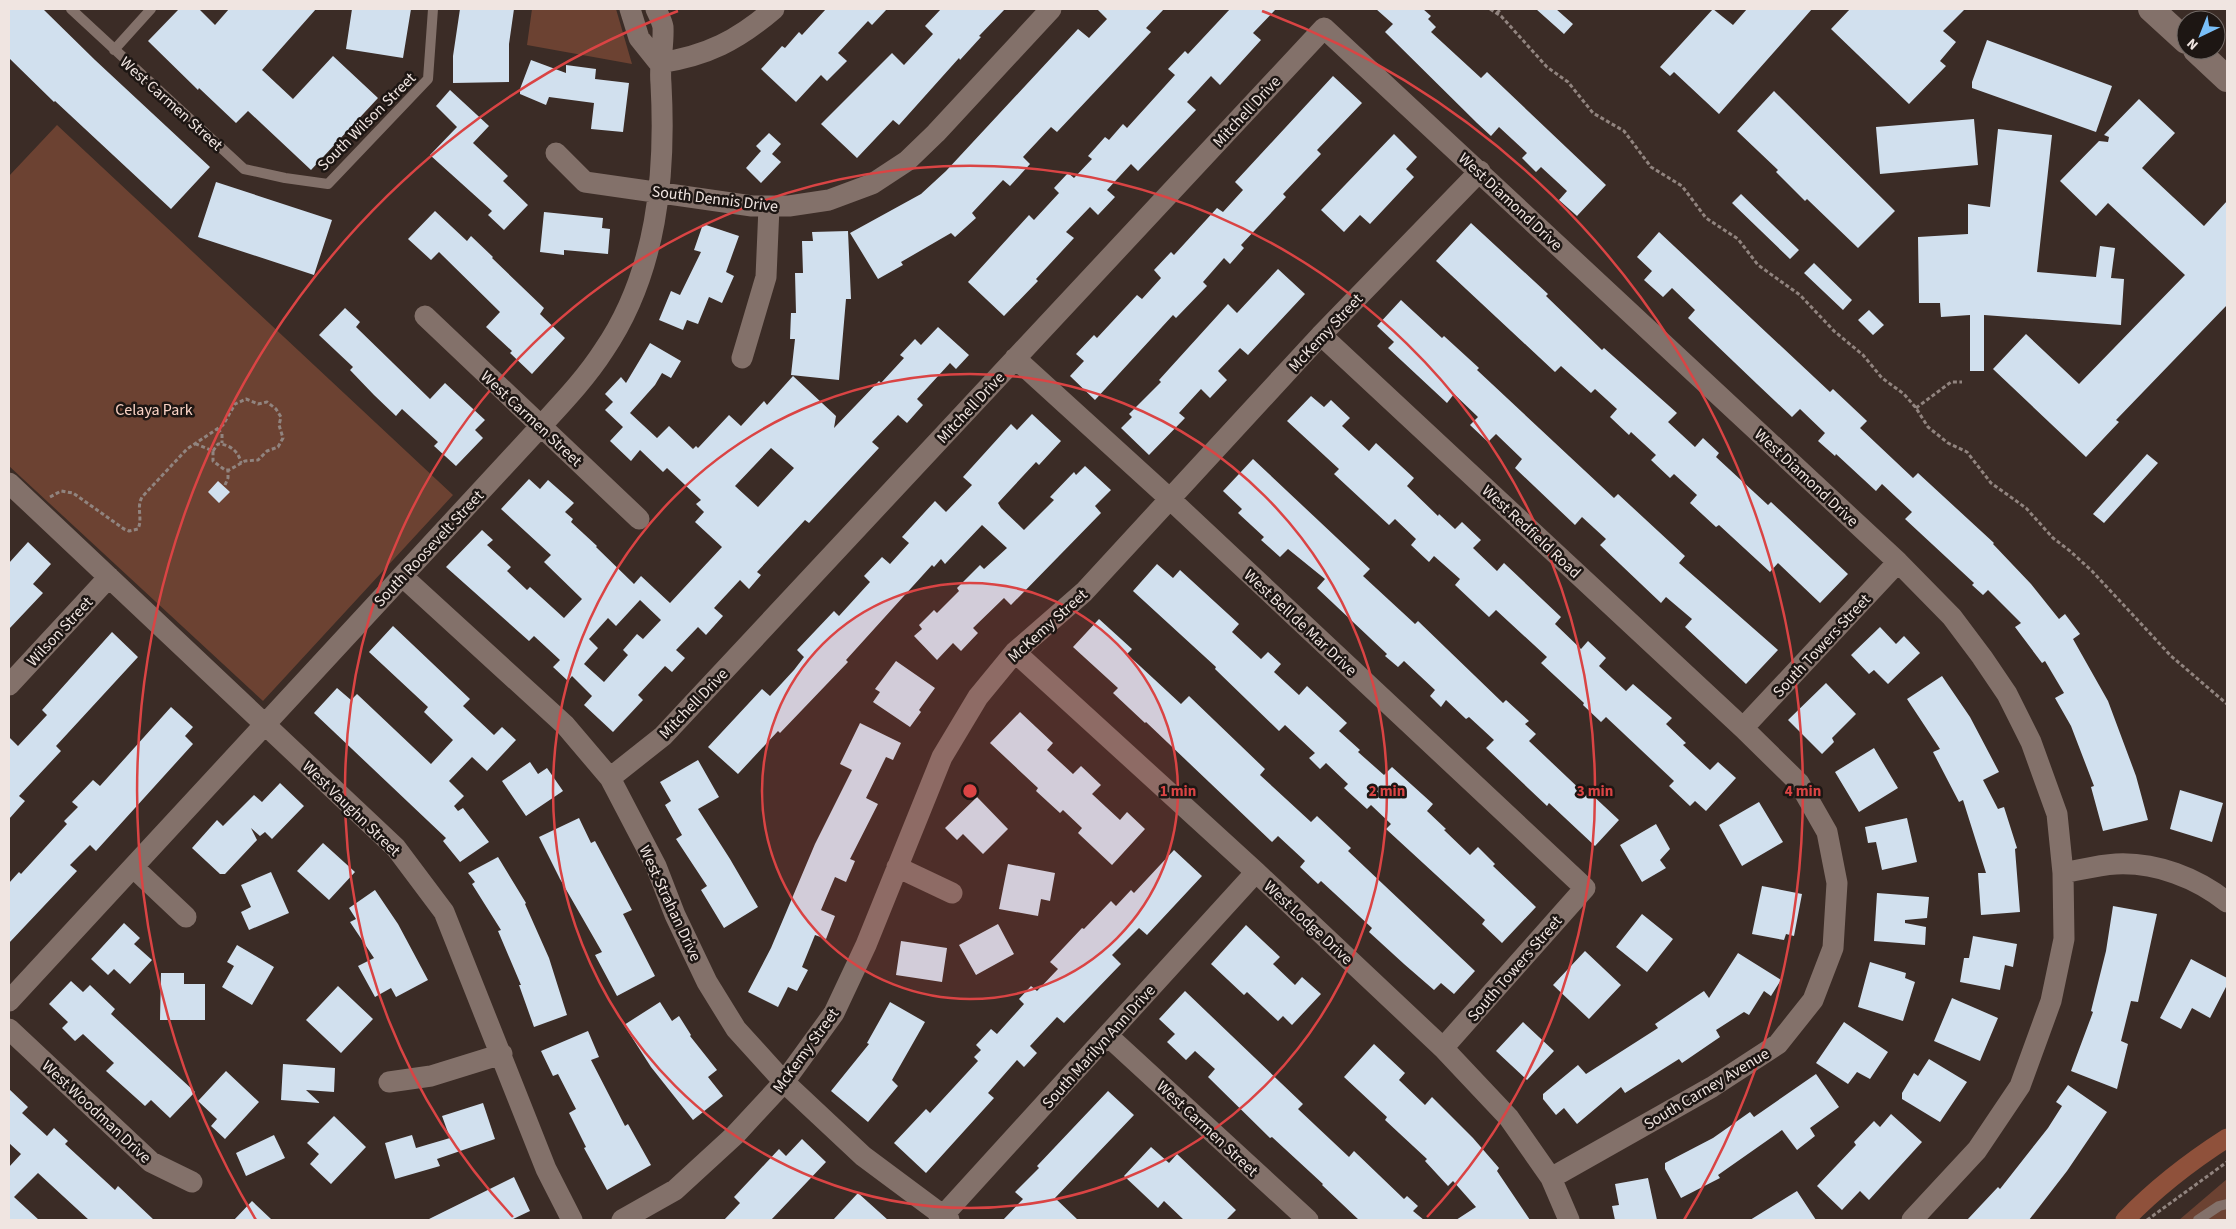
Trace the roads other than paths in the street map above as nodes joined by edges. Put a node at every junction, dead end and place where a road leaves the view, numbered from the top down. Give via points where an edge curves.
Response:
1 (71, 9) edge
2 (151, 9) edge
3 (433, 9) edge
4 (630, 9) edge
5 (656, 9) edge
6 (774, 9) edge
7 (1051, 9) edge
8 (2151, 9) edge
9 (1324, 28) joint
10 (2176, 32) edge
11 (114, 50) junction
12 (2207, 60) edge
13 (659, 63) junction
14 (2227, 79) edge
15 (556, 153) dead end
16 (1480, 171) junction
17 (285, 178) joint
18 (660, 192) junction
19 (769, 207) junction
20 (424, 316) dead end
21 (1321, 335) junction
22 (742, 358) dead end
23 (1016, 358) junction
24 (541, 426) junction
25 (9, 483) edge
26 (1170, 500) junction
27 (639, 519) dead end
28 (1898, 562) junction
29 (402, 576) junction
30 (109, 577) junction
31 (1015, 652) junction
32 (9, 685) edge
33 (264, 725) junction
34 (1743, 728) junction
35 (610, 778) junction
36 (133, 867) junction
37 (897, 867) junction
38 (1256, 872) junction
39 (2062, 873) junction
40 (1585, 888) joint
41 (952, 893) dead end
42 (2227, 902) edge
43 (186, 917) dead end
44 (9, 1001) edge
45 (9, 1029) edge
46 (1108, 1036) junction
47 (1444, 1048) junction
48 (502, 1054) junction
49 (389, 1082) dead end
50 (784, 1082) junction
51 (1551, 1178) junction
52 (192, 1182) dead end
53 (2227, 1204) edge
54 (944, 1219) edge
55 (572, 1220) edge
56 (622, 1220) edge
57 (1308, 1220) edge
58 (1569, 1220) edge
59 (1912, 1220) edge
60 (2198, 1220) edge

1 - 11 lane, West Carmen Street
2 - 11 lane
3 - 17 lane, South Wilson Street via 428,79 328,184
4 - 13 street via 639,38
5 - 13 street via 663,25
6 - 13 street via 752,28 708,52
7 - 19 street, South Dennis Drive via 936,133 892,172 872,184 829,200
8 - 10 street
9 - 16 street, West Diamond Drive
9 - 23 street, Mitchell Drive
11 - 17 lane, West Carmen Street via 244,169
12 - 14 street
13 - 18 street via 663,123
15 - 18 street, South Dennis Drive via 585,182
16 - 21 street, McKemy Street
16 - 28 street, West Diamond Drive
18 - 19 street, South Dennis Drive
18 - 24 street, South Roosevelt Street via 650,246 619,325 571,393
19 - 22 street via 766,277
20 - 24 street, West Carmen Street
21 - 26 street, McKemy Street
21 - 34 street, West Redfield Road
23 - 26 street, West Bell de Mar Drive
23 - 35 street, Mitchell Drive via 662,736
24 - 27 street, West Carmen Street
24 - 29 street, South Roosevelt Street
25 - 30 street, West Vaughn Street
26 - 31 street, McKemy Street via 1084,592
26 - 40 street, West Bell de Mar Drive
28 - 34 street, South Towers Street
28 - 39 street, West Diamond Drive via 1952,617 2007,694 2031,742 2057,814
29 - 33 street, South Roosevelt Street
29 - 35 street, West Strahan Drive via 565,725
30 - 32 street, Wilson Street
30 - 33 street, West Vaughn Street
31 - 37 street, McKemy Street via 978,697 942,757
31 - 38 street, West Lodge Drive
33 - 36 street, South Roosevelt Street
33 - 48 street, West Vaughn Street via 396,848 444,912
34 - 51 street, South Carney Avenue via 1799,783 1828,832 1837,883 1833,948 1813,1000 1778,1044 1712,1087
35 - 50 street, West Strahan Drive via 656,866 707,982 736,1029
36 - 43 street
36 - 44 street, South Roosevelt Street
37 - 41 street
37 - 50 street, McKemy Street via 866,946 834,1013
38 - 46 street, South Marilyn Ann Drive
38 - 47 street, West Lodge Drive
39 - 42 street via 2116,864 2150,867 2193,879
39 - 59 street, West Diamond Drive via 2064,939 2051,1001 2020,1086 1977,1150
40 - 47 street, South Towers Street
45 - 52 street, West Woodman Drive via 151,1162
46 - 54 street, South Marilyn Ann Drive
46 - 57 street, West Carmen Street
47 - 51 street, West Lodge Drive via 1509,1118
48 - 49 street via 431,1076
48 - 55 street, West Vaughn Street via 546,1169
50 - 54 street, West Strahan Drive via 863,1156
50 - 56 street, McKemy Street via 735,1135 675,1190
51 - 58 street, West Lodge Drive
53 - 60 lane

